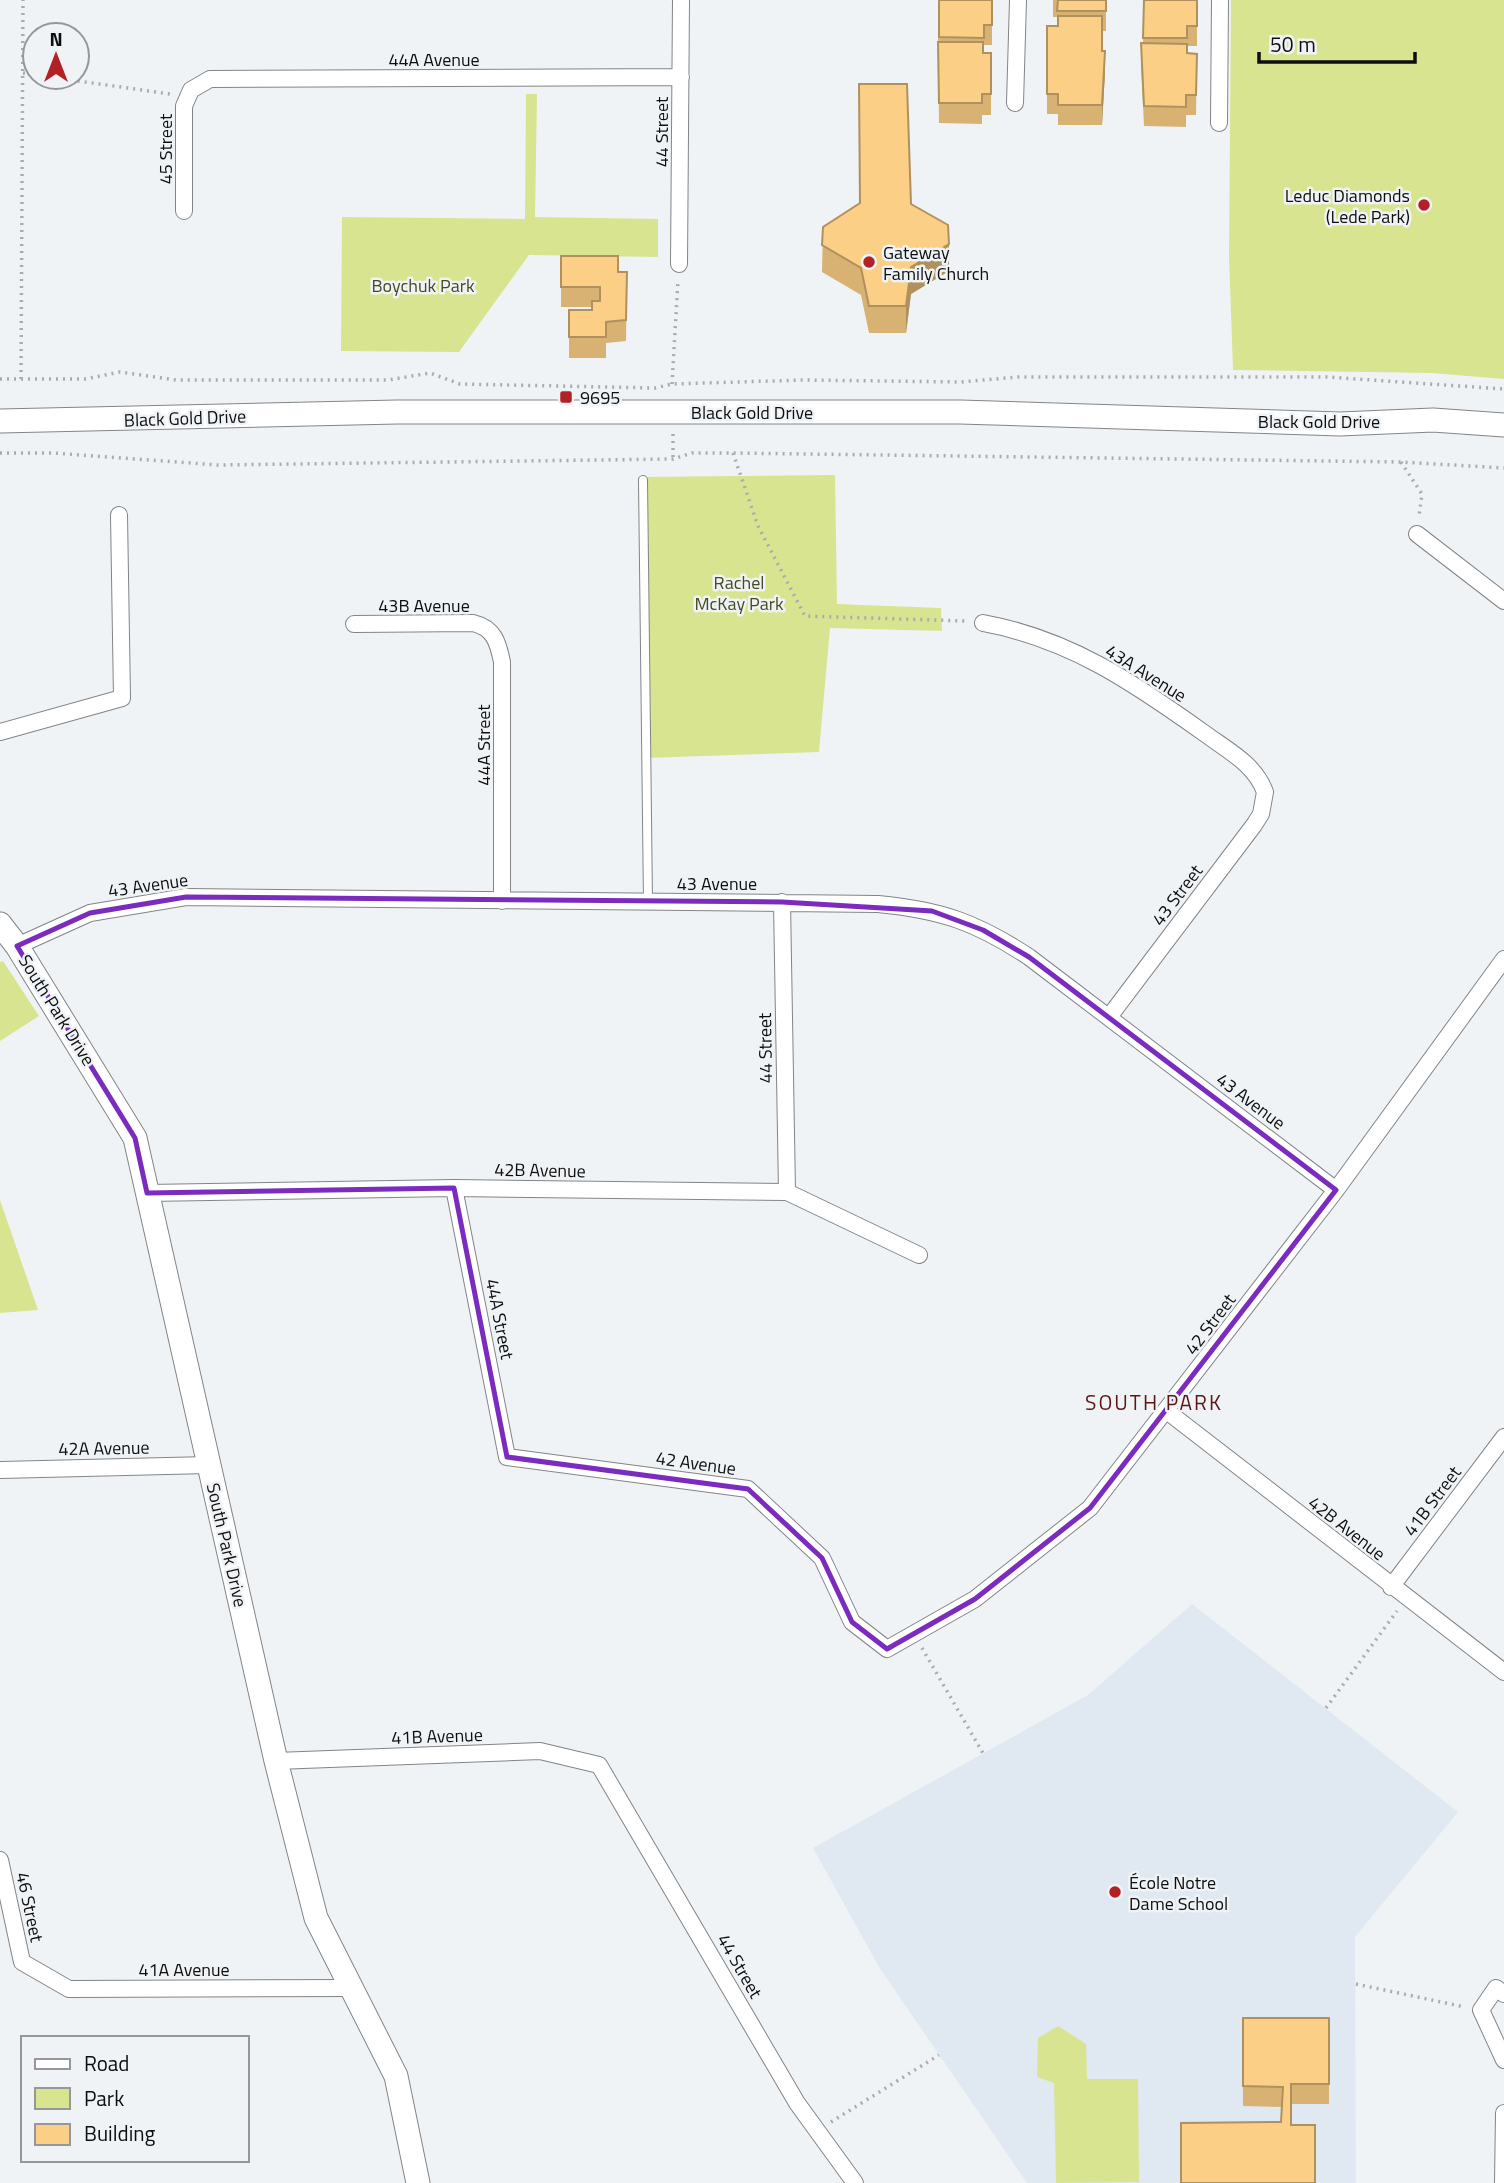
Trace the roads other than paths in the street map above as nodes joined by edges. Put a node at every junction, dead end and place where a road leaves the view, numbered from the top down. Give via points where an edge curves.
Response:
1 (681, 0) edge
2 (1018, 0) edge
3 (1220, 0) edge
4 (681, 77) junction
5 (189, 93) joint
6 (1016, 103) dead end
7 (1219, 123) dead end
8 (184, 211) dead end
9 (679, 264) road end
10 (0, 421) edge
11 (1504, 425) edge
12 (643, 480) dead end
13 (119, 515) dead end
14 (1417, 534) road end
15 (1504, 601) edge
16 (983, 623) road end
17 (354, 624) dead end
18 (492, 632) joint
19 (0, 732) edge
20 (1265, 792) joint
21 (502, 901) junction
22 (648, 902) junction
23 (782, 902) junction
24 (0, 924) edge
25 (17, 946) junction
26 (1504, 959) edge
27 (1109, 1017) junction
28 (454, 1188) junction
29 (1336, 1189) junction
30 (787, 1192) junction
31 (147, 1193) junction
32 (919, 1255) dead end
33 (1168, 1412) junction
34 (1504, 1437) edge
35 (507, 1457) joint
36 (209, 1465) junction
37 (0, 1470) edge
38 (1391, 1587) junction
39 (887, 1649) joint
40 (1504, 1672) edge
41 (276, 1760) junction
42 (599, 1765) joint
43 (0, 1860) edge
44 (22, 1962) joint
45 (352, 1988) junction
46 (1504, 1994) edge
47 (1504, 2060) edge
48 (1504, 2113) edge
49 (418, 2183) edge
50 (855, 2183) edge
51 (1503, 2183) edge

1 - 4 street, 44 Street
2 - 6 street
3 - 7 street
4 - 5 street, 44A Avenue via 210,79
4 - 9 street, 44 Street
5 - 8 street, 45 Street
10 - 11 main road, Black Gold Drive via 397,412 960,412
12 - 22 lane
13 - 19 street via 122,698
14 - 15 street
16 - 20 street, 43A Avenue via 1023,633 1109,668 1249,765
17 - 18 street, 43B Avenue via 473,623
18 - 21 street, 44A Street via 502,662
20 - 27 street, 43 Street via 1254,825
21 - 22 street, 43 Avenue
21 - 25 street, 43 Avenue via 186,897 90,913
22 - 23 street, 43 Avenue
23 - 27 street, 43 Avenue via 878,904 952,915 1008,942
23 - 30 street, 44 Street
24 - 25 main road, South Park Drive
25 - 31 main road, South Park Drive via 135,1138
26 - 29 street, 42 Street
27 - 29 street, 43 Avenue
28 - 30 street, 42B Avenue
28 - 31 street, 42B Avenue
28 - 35 street, 44A Street
29 - 33 street, 42 Street
30 - 32 street, 42B Avenue
31 - 36 main road, South Park Drive
33 - 38 street, 42B Avenue
33 - 39 street, 42 Street via 1090,1508 975,1599
34 - 38 street, 41B Street
35 - 39 street, 42 Avenue via 748,1489 822,1558 852,1622
36 - 37 street, 42A Avenue
36 - 41 main road, South Park Drive
38 - 40 street, 42B Avenue
41 - 42 street, 41B Avenue via 540,1751
41 - 45 main road, South Park Drive via 316,1918
42 - 50 street, 44 Street via 797,2103
43 - 44 street, 46 Street
44 - 45 street, 41A Avenue via 69,1989
45 - 49 main road, South Park Drive via 396,2076
46 - 47 street via 1496,1988 1481,2010
48 - 51 street

